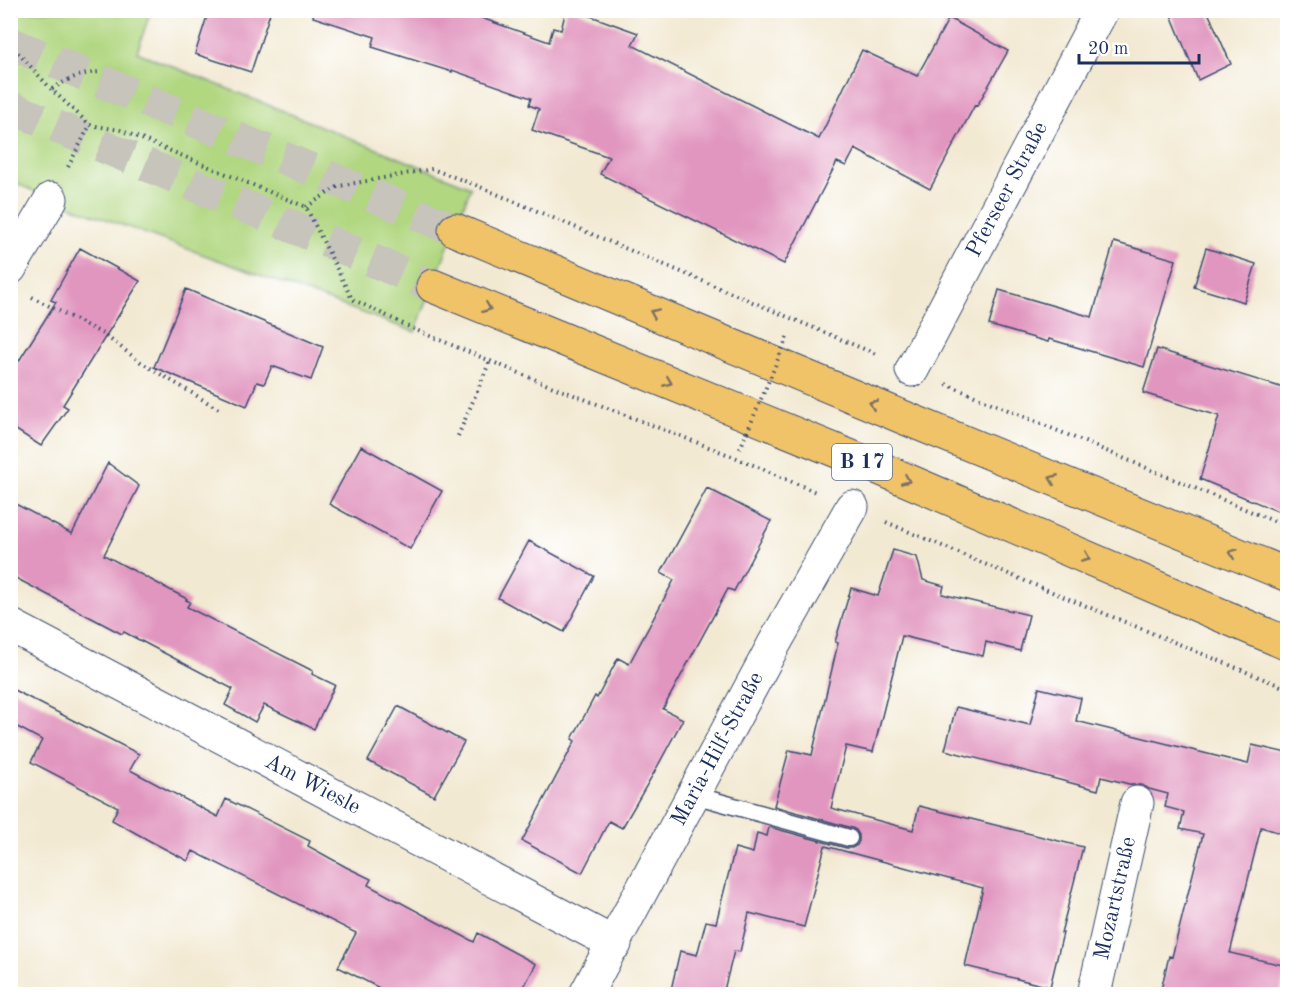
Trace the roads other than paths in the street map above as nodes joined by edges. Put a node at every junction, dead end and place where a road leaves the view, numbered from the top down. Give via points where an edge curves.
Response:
1 (1102, 10) edge
2 (51, 198) road end
3 (455, 230) tunnel mouth
4 (18, 280) edge
5 (433, 286) tunnel mouth
6 (912, 370) road end
7 (852, 507) road end
8 (1287, 575) edge
9 (10, 626) edge
10 (1287, 644) edge
11 (694, 795) junction
12 (1137, 803) dead end
13 (849, 838) dead end
14 (615, 944) junction
15 (586, 994) edge
16 (1094, 994) edge

1 - 6 street, Pferseer Straße
2 - 4 street
8 -> 3 highway, B 17
5 -> 10 highway, B 17 via 880,469
7 - 11 street, Maria-Hilf-Straße
9 - 14 street, Am Wiesle
11 - 13 lane
11 - 14 street, Maria-Hilf-Straße
12 - 16 street, Mozartstraße
14 - 15 street, Maria-Hilf-Straße

